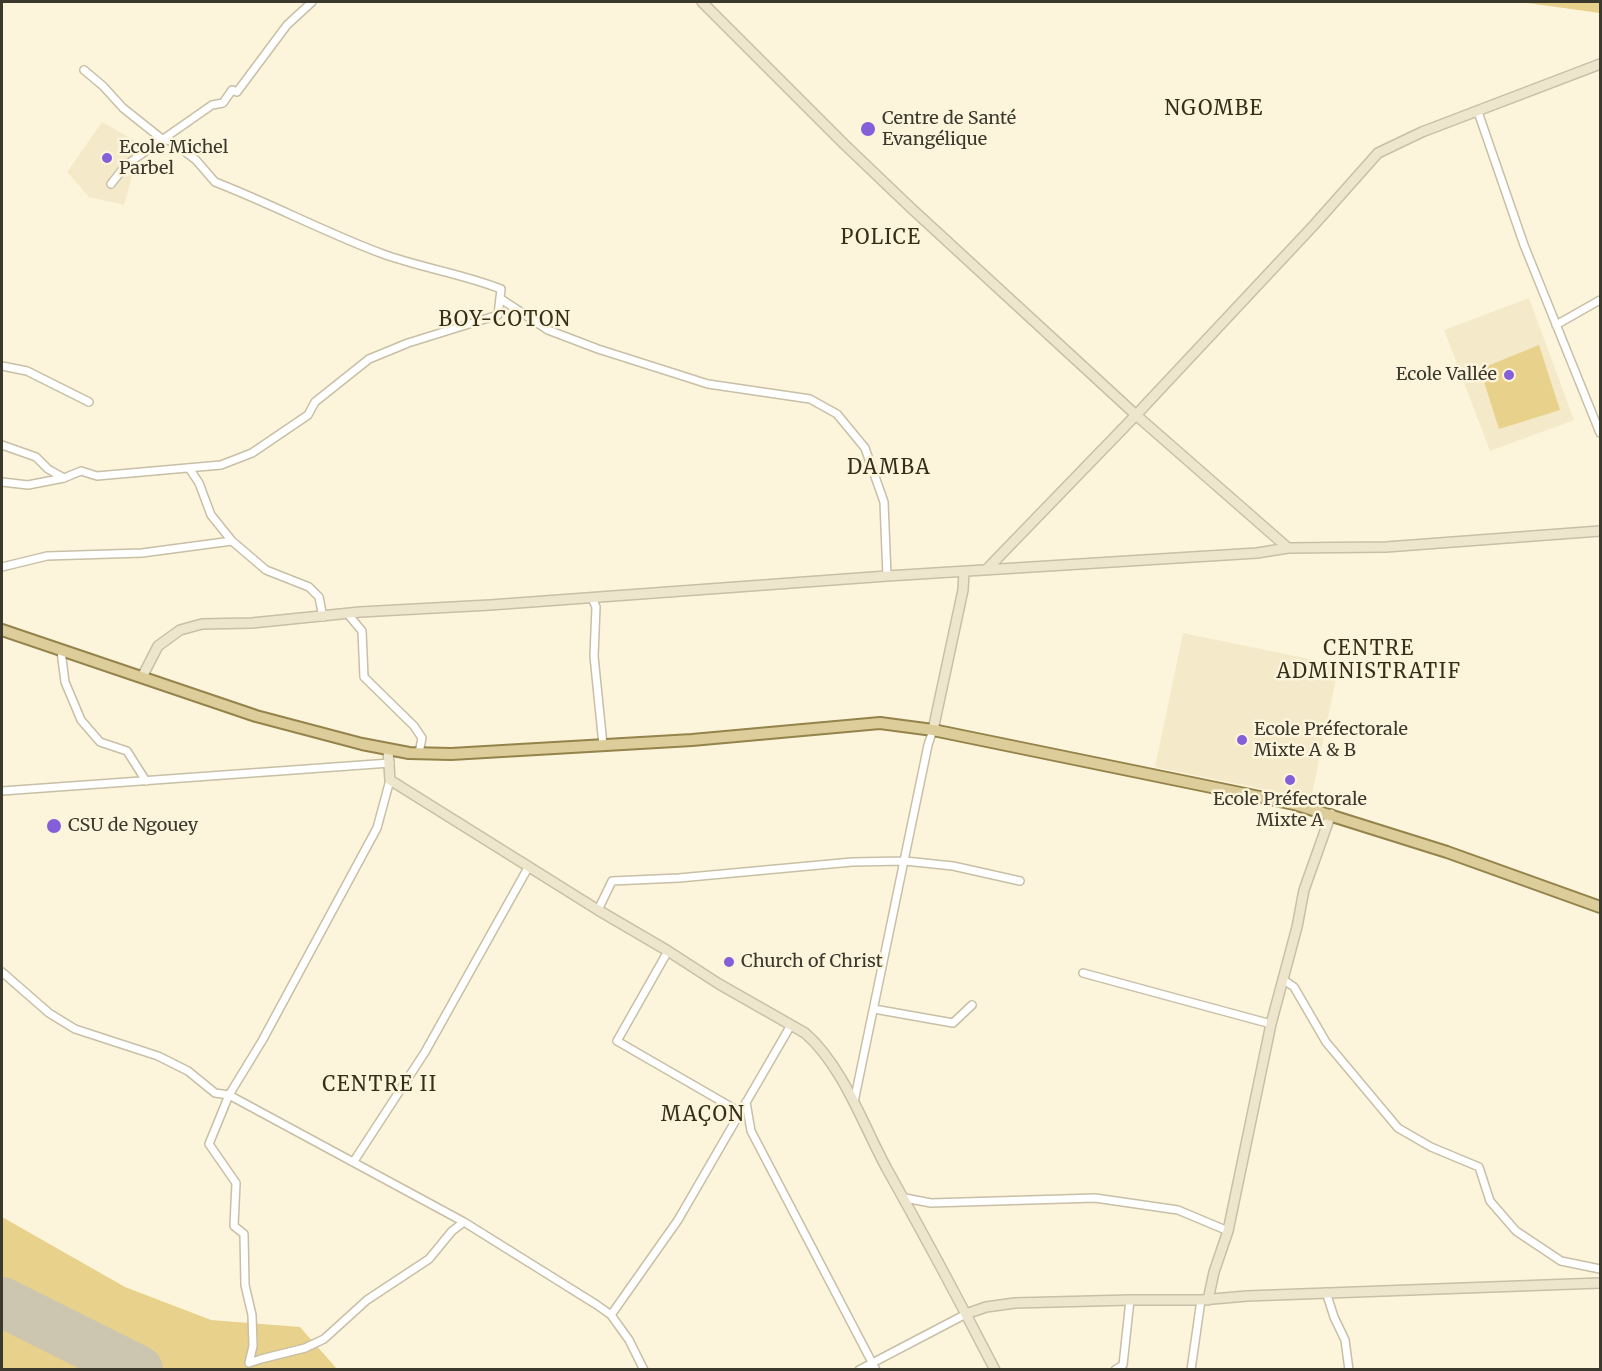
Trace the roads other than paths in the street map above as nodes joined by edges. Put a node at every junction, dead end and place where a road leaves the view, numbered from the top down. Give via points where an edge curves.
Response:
1 (312, 2) edge
2 (702, 2) edge
3 (1600, 64) edge
4 (84, 70) dead end
5 (1478, 112) junction
6 (162, 139) junction
7 (111, 184) dead end
8 (501, 299) junction
9 (1600, 300) edge
10 (1556, 325) junction
11 (2, 366) edge
12 (89, 402) dead end
13 (1136, 415) junction
14 (1600, 433) edge
15 (2, 445) edge
16 (189, 468) junction
17 (64, 478) junction
18 (2, 482) edge
19 (1600, 531) edge
20 (232, 541) junction
21 (1288, 548) junction
22 (2, 567) edge
23 (986, 570) junction
24 (964, 572) junction
25 (887, 576) junction
26 (592, 598) junction
27 (346, 613) junction
28 (324, 617) junction
29 (2, 630) edge
30 (61, 651) junction
31 (142, 677) junction
32 (933, 730) junction
33 (603, 745) junction
34 (388, 750) junction
35 (419, 753) junction
36 (390, 763) junction
37 (390, 780) junction
38 (146, 781) junction
39 (2, 791) edge
40 (1331, 814) junction
41 (905, 861) junction
42 (529, 866) junction
43 (1020, 880) dead end
44 (1600, 907) edge
45 (597, 910) junction
46 (668, 951) junction
47 (2, 972) edge
48 (1083, 974) dead end
49 (1284, 980) junction
50 (972, 1005) dead end
51 (874, 1009) junction
52 (1271, 1024) junction
53 (791, 1025) junction
54 (229, 1095) junction
55 (746, 1102) junction
56 (854, 1102) junction
57 (740, 1112) junction
58 (354, 1161) junction
59 (905, 1198) junction
60 (464, 1222) junction
61 (1228, 1231) junction
62 (1600, 1269) edge
63 (1600, 1282) edge
64 (1326, 1292) junction
65 (1130, 1300) junction
66 (1205, 1300) junction
67 (966, 1314) junction
68 (611, 1315) junction
69 (874, 1366) edge
70 (644, 1370) edge
71 (859, 1370) edge
72 (995, 1370) edge
73 (1115, 1370) edge
74 (1191, 1370) edge
75 (1349, 1370) edge

1 - 6 street via 287,25 237,92 232,90 223,103 212,105
2 - 13 street via 844,144
3 - 5 street
4 - 6 street
5 - 10 street
5 - 13 street via 1378,153
6 - 7 street via 126,165
6 - 8 street via 171,141 196,160 215,182 382,254 501,289
8 - 16 street via 498,315 369,359 315,402 308,415 252,453 221,465
8 - 25 street via 548,330 598,349 708,384 810,399 837,414 864,448 884,502
9 - 10 street
10 - 14 street
11 - 12 street via 27,371
13 - 21 street
13 - 23 street
15 - 17 street via 36,457
16 - 17 street via 97,476 81,471
16 - 20 street via 211,514
17 - 18 street via 28,485
19 - 21 street via 1386,547
20 - 22 street via 141,553 47,555
20 - 28 street via 266,570 309,587 319,597
21 - 23 street
23 - 24 street
24 - 25 street
24 - 32 street
25 - 26 street
26 - 27 street
26 - 33 street via 596,607 594,656
27 - 28 street
27 - 35 street via 362,631 364,677 414,726 422,738
28 - 31 street via 186,628 158,646
29 - 30 main road
30 - 31 main road
30 - 38 street via 65,682 81,720 100,741 127,751
31 - 34 main road via 256,716
32 - 33 main road via 880,723
32 - 40 main road
32 - 41 street
33 - 35 main road
34 - 35 main road
34 - 36 street
36 - 37 street
36 - 38 street
37 - 42 street
37 - 54 street via 377,828
38 - 39 street
40 - 44 main road
40 - 49 street via 1304,890
41 - 43 street
41 - 45 street via 612,881
41 - 51 street
42 - 45 street
42 - 58 street via 425,1052
45 - 46 street
46 - 53 street
46 - 57 street via 617,1041
47 - 54 street via 49,1013 75,1029 158,1056 188,1071 215,1093
48 - 52 street
49 - 52 street
49 - 62 street via 1294,987 1326,1042 1398,1128 1479,1167 1490,1202 1516,1230 1539,1247 1561,1261
50 - 51 street via 953,1023
51 - 56 street
52 - 61 street
53 - 55 street
53 - 56 street via 816,1043
54 - 58 street
54 - 60 street via 209,1144 236,1183 234,1226 244,1234 245,1285 252,1315 249,1363 324,1339 367,1300 429,1259
55 - 57 street
55 - 69 street via 751,1131
56 - 59 street
57 - 68 street via 678,1220
58 - 60 street
59 - 61 street via 931,1203 1095,1198 1178,1210
59 - 67 street
60 - 68 street
61 - 66 street
63 - 64 street
64 - 66 street
64 - 75 street via 1345,1340
65 - 66 street
65 - 67 street via 1015,1303
65 - 73 street via 1123,1365
66 - 74 street
67 - 69 street
67 - 72 street
68 - 70 street
69 - 71 street

